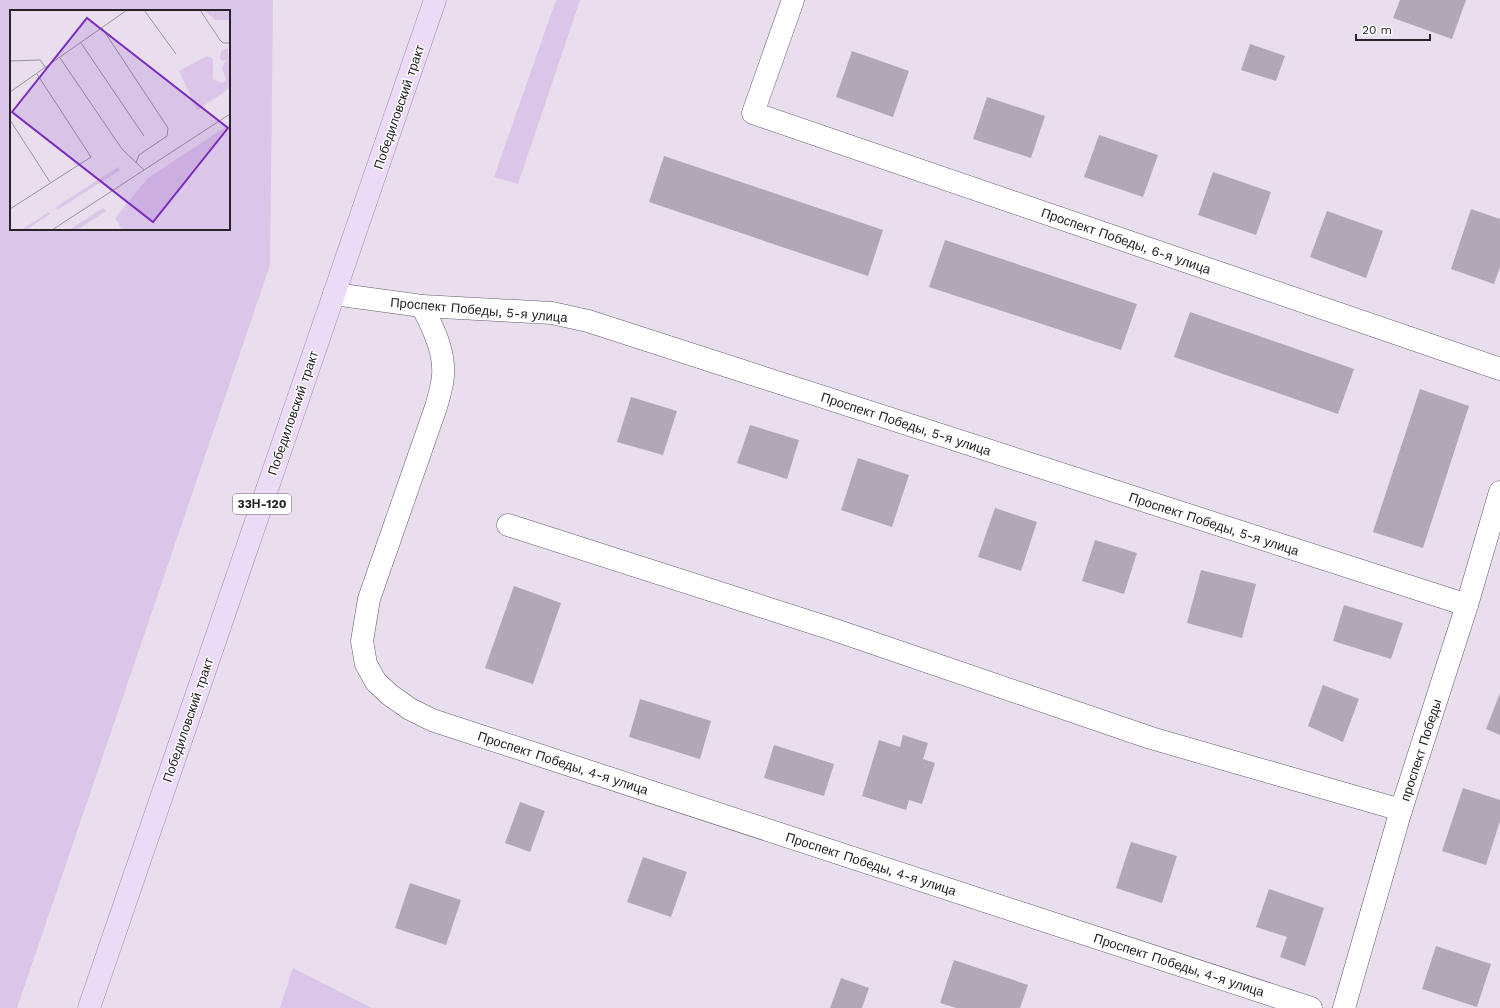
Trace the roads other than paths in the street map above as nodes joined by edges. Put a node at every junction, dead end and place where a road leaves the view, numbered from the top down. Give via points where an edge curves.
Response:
1 (435, 0) edge
2 (793, 0) edge
3 (334, 294) junction
4 (422, 306) junction
5 (1500, 369) edge
6 (1500, 492) edge
7 (508, 525) dead end
8 (1467, 605) junction
9 (1401, 810) junction
10 (89, 1008) edge
11 (1311, 1008) edge
12 (1344, 1008) edge

1 - 3 main road, Победиловский тракт / 33Н-120
2 - 5 street, Проспект Победы, 6-я улица via 753,113
3 - 4 street, Проспект Победы, 5-я улица
3 - 10 main road, Победиловский тракт / 33Н-120
4 - 8 street, Проспект Победы, 5-я улица via 552,313 588,321
4 - 11 street, Проспект Победы, 4-я улица via 442,354 443,376 436,407 369,599 362,641 366,664 376,682 390,695 432,720
6 - 8 street, проспект Победы
7 - 9 street via 832,629 1151,738
8 - 9 street, проспект Победы
9 - 12 street, проспект Победы

